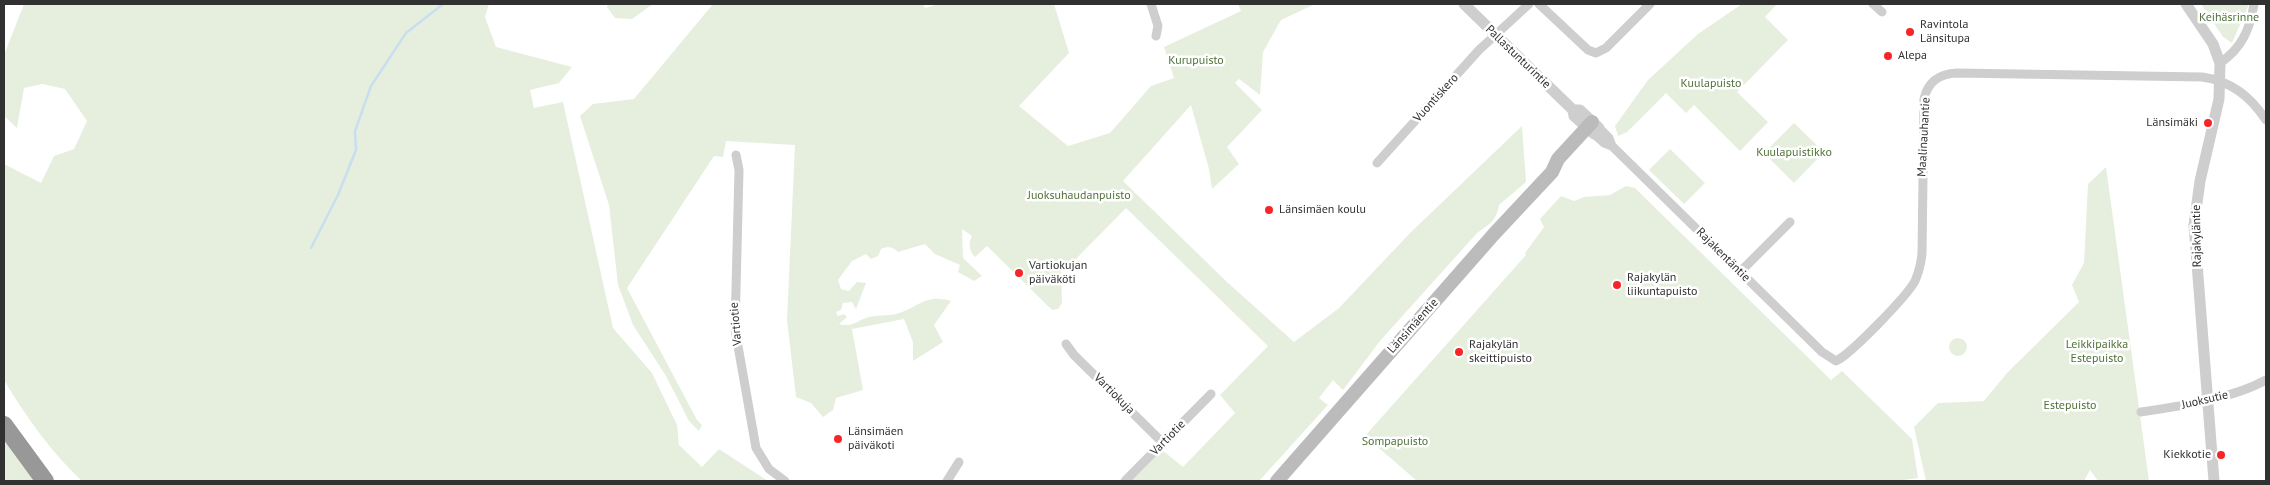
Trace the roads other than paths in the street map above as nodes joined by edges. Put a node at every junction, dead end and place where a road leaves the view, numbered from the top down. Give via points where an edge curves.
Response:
1 (1151, 4) edge
2 (1464, 4) edge
3 (1529, 4) edge
4 (1539, 4) edge
5 (1650, 4) edge
6 (1873, 4) edge
7 (2186, 4) edge
8 (2254, 4) edge
9 (1882, 12) dead end
10 (1495, 35) junction
11 (1156, 36) dead end
12 (2220, 64) junction
13 (2220, 81) junction
14 (2266, 120) edge
15 (1593, 128) junction
16 (736, 155) dead end
17 (1378, 163) dead end
18 (1790, 222) dead end
19 (1740, 272) junction
20 (1066, 344) dead end
21 (1836, 361) joint
22 (2266, 380) edge
23 (1211, 394) dead end
24 (2207, 399) junction
25 (2141, 412) dead end
26 (4, 425) edge
27 (1163, 443) junction
28 (959, 462) dead end
29 (45, 481) edge
30 (785, 481) edge
31 (947, 481) edge
32 (1126, 481) edge
33 (1277, 481) edge
34 (2214, 481) edge

1 - 11 street via 1158,26
2 - 10 street, Pallastunturintie
3 - 10 street, Vuontiskero
4 - 5 street via 1588,50 1596,53 1606,48
6 - 9 street
7 - 12 street via 2213,44
8 - 12 street via 2240,45
10 - 15 street, Pallastunturintie via 1573,110 1580,110
10 - 17 street, Vuontiskero
12 - 13 street, Rajakyläntie
13 - 14 street via 2246,95
13 - 21 street, Maalinauhantie via 2202,77 1973,73 1936,78 1929,85 1924,99 1922,254 1919,270 1903,297
13 - 24 street, Rajakyläntie via 2218,107 2196,200 2194,225
15 - 19 street, Rajakentäntie via 1604,143 1612,146
15 - 33 main road, Länsimäentie via 1565,165 1552,172 1494,234
16 - 30 street, Vartiotie via 739,170 734,329 756,448 765,466
18 - 19 street
19 - 21 street, Rajakentäntie via 1822,352
20 - 27 street, Vartiokuja
22 - 24 street, Juoksutie via 2239,392
23 - 27 street, Vartiotie
24 - 25 street, Juoksutie
24 - 34 street, Rajakyläntie
26 - 29 highway
27 - 32 street, Vartiotie
28 - 31 street

